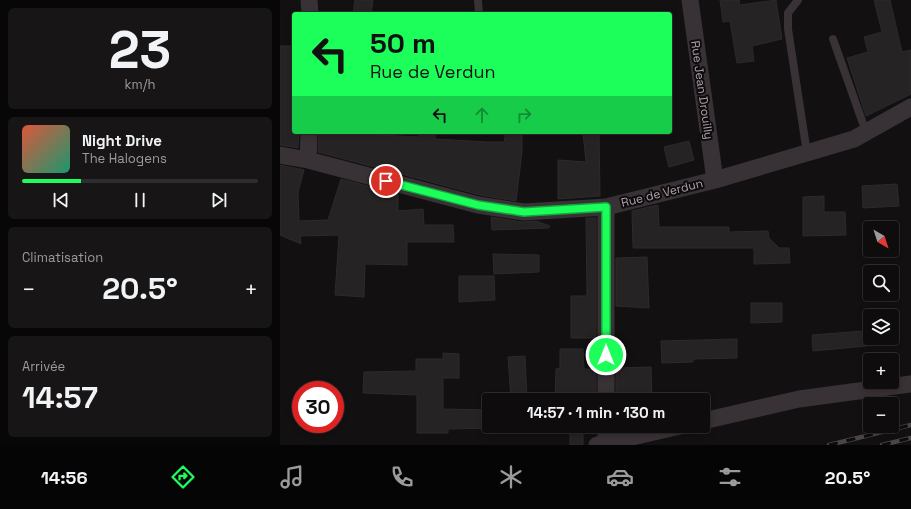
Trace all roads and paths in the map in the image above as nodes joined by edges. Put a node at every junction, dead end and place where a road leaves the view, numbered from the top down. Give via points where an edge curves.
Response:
1 (309, 0) edge
2 (478, 0) edge
3 (690, 0) edge
4 (798, 0) edge
5 (310, 12) edge
6 (479, 12) edge
7 (833, 39) dead end
8 (911, 107) edge
9 (866, 132) junction
10 (309, 134) edge
11 (807, 153) junction
12 (280, 156) edge
13 (308, 160) junction
14 (715, 180) junction
15 (606, 207) junction
16 (911, 384) edge
17 (606, 393) edge
18 (710, 419) edge
19 (642, 433) edge
20 (604, 440) edge

1 - 5 street
2 - 6 lane
3 - 14 street, Rue Jean Drouilly
4 - 11 lane via 788,13 788,28
7 - 9 lane
8 - 9 street, Rue de Verdun
9 - 11 street, Rue de Verdun via 854,139
10 - 13 street
11 - 14 street, Rue de Verdun
12 - 13 street, Rue de Verdun
13 - 15 street, Rue de Verdun via 478,205 524,212
14 - 15 street, Rue de Verdun
15 - 17 street
16 - 18 street via 799,399
19 - 20 street

